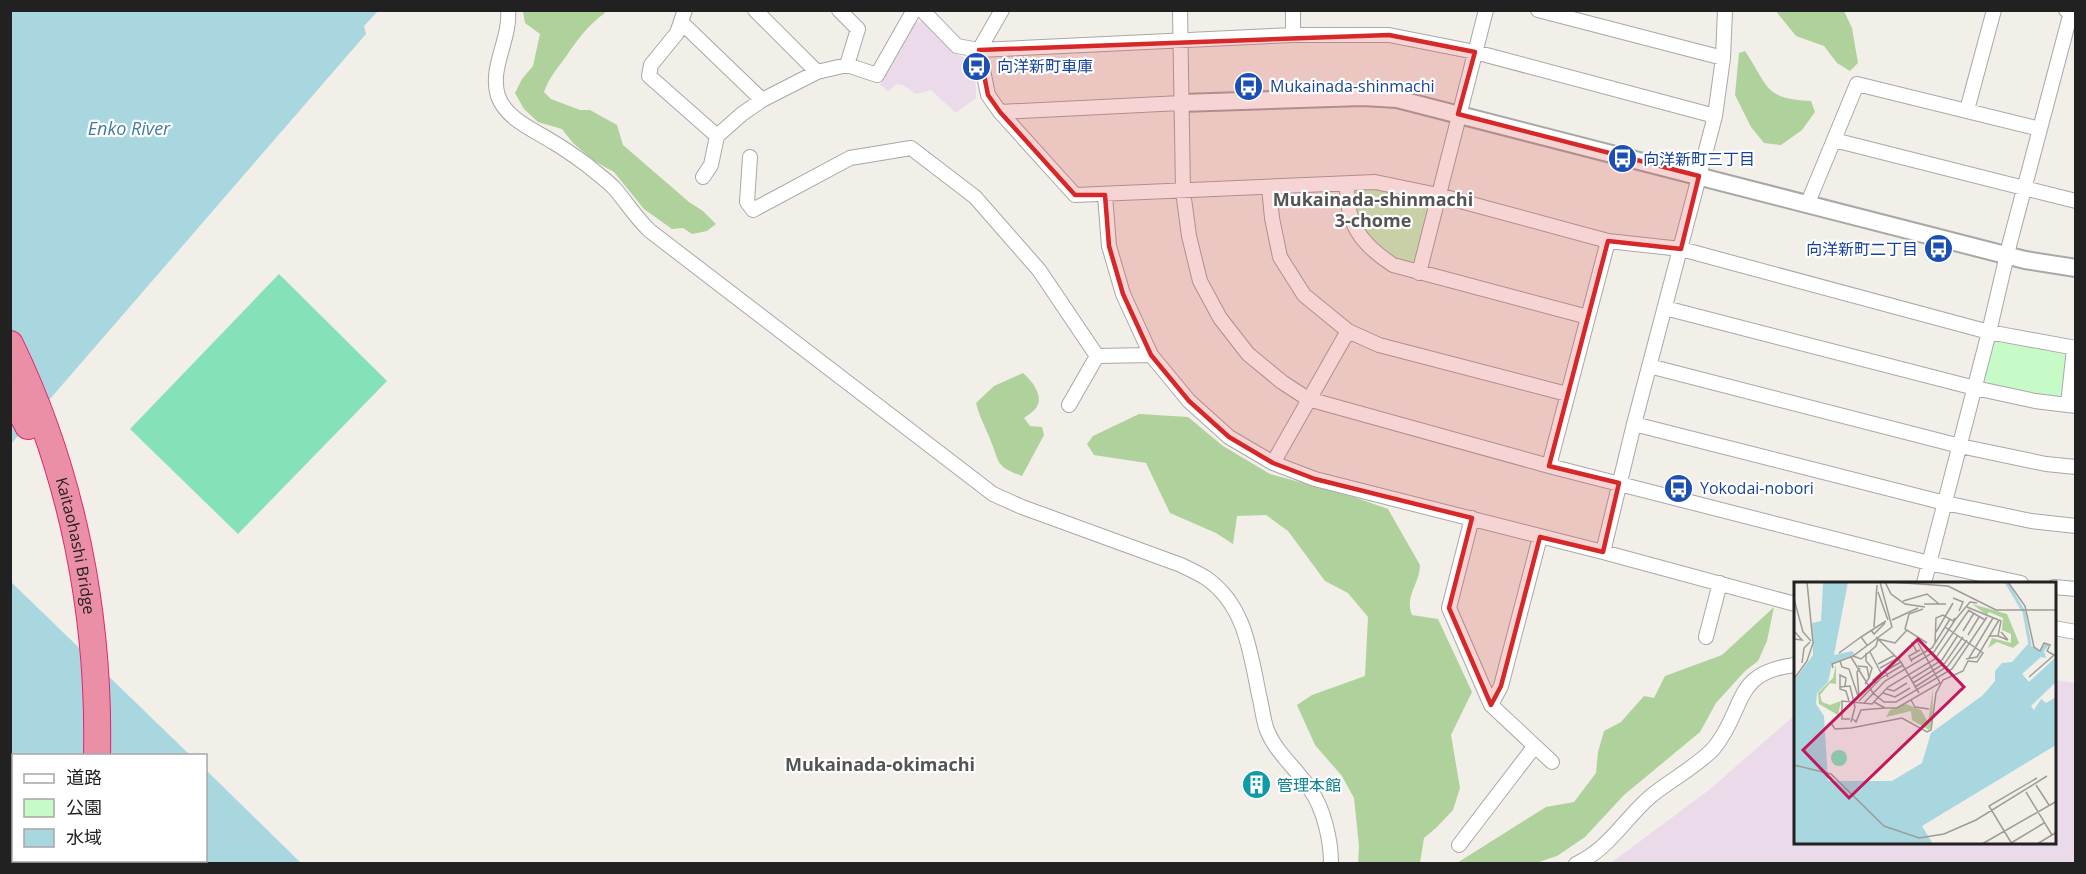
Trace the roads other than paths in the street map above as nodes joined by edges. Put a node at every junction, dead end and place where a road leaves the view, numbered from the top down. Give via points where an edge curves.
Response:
1 (508, 10) edge
2 (756, 10) edge
3 (839, 10) edge
4 (914, 10) edge
5 (922, 10) edge
6 (1002, 10) edge
7 (1180, 10) edge
8 (1293, 10) edge
9 (1486, 10) edge
10 (1538, 10) edge
11 (1725, 10) edge
12 (1994, 10) edge
13 (2066, 10) edge
14 (683, 16) edge
15 (1293, 35) junction
16 (1180, 40) junction
17 (979, 50) junction
18 (1475, 52) junction
19 (1723, 58) junction
20 (847, 65) junction
21 (817, 72) junction
22 (762, 100) junction
23 (1181, 104) junction
24 (1967, 110) junction
25 (1000, 112) junction
26 (1458, 114) junction
27 (1715, 116) junction
28 (2040, 129) junction
29 (717, 136) junction
30 (1834, 140) junction
31 (750, 156) dead end
32 (1699, 176) junction
33 (704, 177) dead end
34 (1347, 184) junction
35 (1269, 187) junction
36 (2025, 187) junction
37 (1184, 191) junction
38 (1105, 195) junction
39 (1438, 195) junction
40 (2074, 198) edge
41 (1807, 205) junction
42 (1608, 241) junction
43 (1681, 249) junction
44 (2007, 255) junction
45 (2076, 268) edge
46 (1419, 273) junction
47 (1665, 308) junction
48 (1588, 317) junction
49 (10, 324) edge
50 (1347, 331) junction
51 (1989, 332) junction
52 (10, 344) edge
53 (2075, 348) edge
54 (1151, 355) junction
55 (1097, 356) junction
56 (1649, 366) junction
57 (10, 379) edge
58 (1975, 388) junction
59 (10, 390) edge
60 (1567, 394) junction
61 (1308, 399) junction
62 (1069, 405) dead end
63 (2072, 406) edge
64 (1634, 424) junction
65 (30, 429) junction
66 (1960, 446) junction
67 (1273, 463) junction
68 (1549, 466) junction
69 (2076, 467) edge
70 (61, 476) junction
71 (1619, 483) junction
72 (1945, 503) junction
73 (1472, 518) junction
74 (2076, 526) edge
75 (1540, 537) junction
76 (1603, 552) junction
77 (1929, 563) junction
78 (1924, 582) edge
79 (2016, 582) edge
80 (1720, 584) junction
81 (2056, 587) edge
82 (2076, 590) edge
83 (1794, 604) edge
84 (2056, 628) edge
85 (2076, 632) edge
86 (1706, 637) dead end
87 (1794, 664) edge
88 (1491, 705) junction
89 (1534, 747) junction
90 (83, 754) edge
91 (97, 754) edge
92 (1552, 762) dead end
93 (1459, 845) dead end
94 (1331, 864) edge
95 (1576, 864) edge

1 - 94 street via 509,23 496,73 498,96 524,125 553,141 613,187 650,231 993,494 1181,565 1205,577 1227,596 1246,635 1267,731 1311,790 1324,822
2 - 21 street
3 - 20 street via 858,29
4 - 20 street via 878,75
5 - 17 street via 957,46
6 - 17 street
7 - 16 street
8 - 15 street
9 - 18 street
10 - 19 street
11 - 19 street
12 - 24 street
13 - 28 street via 2071,12
14 - 22 street
14 - 29 street via 677,33 651,65 649,76
15 - 16 street
15 - 18 street via 1389,35
16 - 17 street
16 - 23 street
17 - 25 street via 988,95
18 - 26 street
18 - 27 street
19 - 27 street
20 - 21 street
21 - 22 street
22 - 29 street
23 - 25 street
23 - 26 street via 1363,97 1397,99
23 - 37 street
24 - 28 street
24 - 30 street via 1857,84
25 - 38 street via 1075,195
26 - 32 street
26 - 39 street
27 - 32 street
28 - 36 street
29 - 33 street via 711,165
30 - 36 street
30 - 41 street
31 - 55 street via 747,202 753,210 850,158 911,148 975,197 1039,270
32 - 41 street
32 - 43 street
34 - 35 street
34 - 39 street via 1375,182
34 - 46 street via 1350,216 1363,239 1394,265
35 - 37 street
35 - 50 street via 1280,257 1304,295
36 - 40 street
36 - 44 street
37 - 38 street
37 - 61 street via 1200,281 1220,318 1248,354
38 - 54 street via 1109,246 1123,294
39 - 42 street
39 - 46 street
41 - 44 street
42 - 43 street
42 - 48 street
43 - 47 street
43 - 51 street
44 - 45 street
44 - 51 street
46 - 48 street
47 - 56 street
47 - 58 street
48 - 60 street
49 - 70 highway via 41,403
50 - 60 street via 1379,345
50 - 61 street
51 - 53 street
51 - 58 street
52 - 70 highway, Kaitaohashi Bridge
53 - 63 street
54 - 55 street
54 - 67 street via 1189,401 1229,437
55 - 62 street
56 - 64 street
56 - 66 street
57 - 65 highway, Kaitaohashi Bridge
58 - 63 street
58 - 66 street
59 - 65 highway
60 - 68 street
61 - 67 street
61 - 68 street
64 - 71 street
64 - 72 street
65 - 90 highway, Kaitaohashi Bridge via 71,586 81,671
66 - 69 street
66 - 72 street
67 - 73 street via 1315,479
68 - 71 street
70 - 91 highway, Kaitaohashi Bridge via 78,542 91,620
71 - 76 street
71 - 77 street
72 - 74 street
72 - 77 street
73 - 75 street
73 - 88 street via 1449,608
75 - 76 street
75 - 88 street via 1502,686
76 - 80 street
77 - 78 street
77 - 79 street
80 - 83 street
80 - 86 street
81 - 82 street
84 - 85 street
87 - 95 street via 1766,670 1751,680 1713,748 1650,797 1608,843
88 - 89 street
89 - 92 street
89 - 93 street

